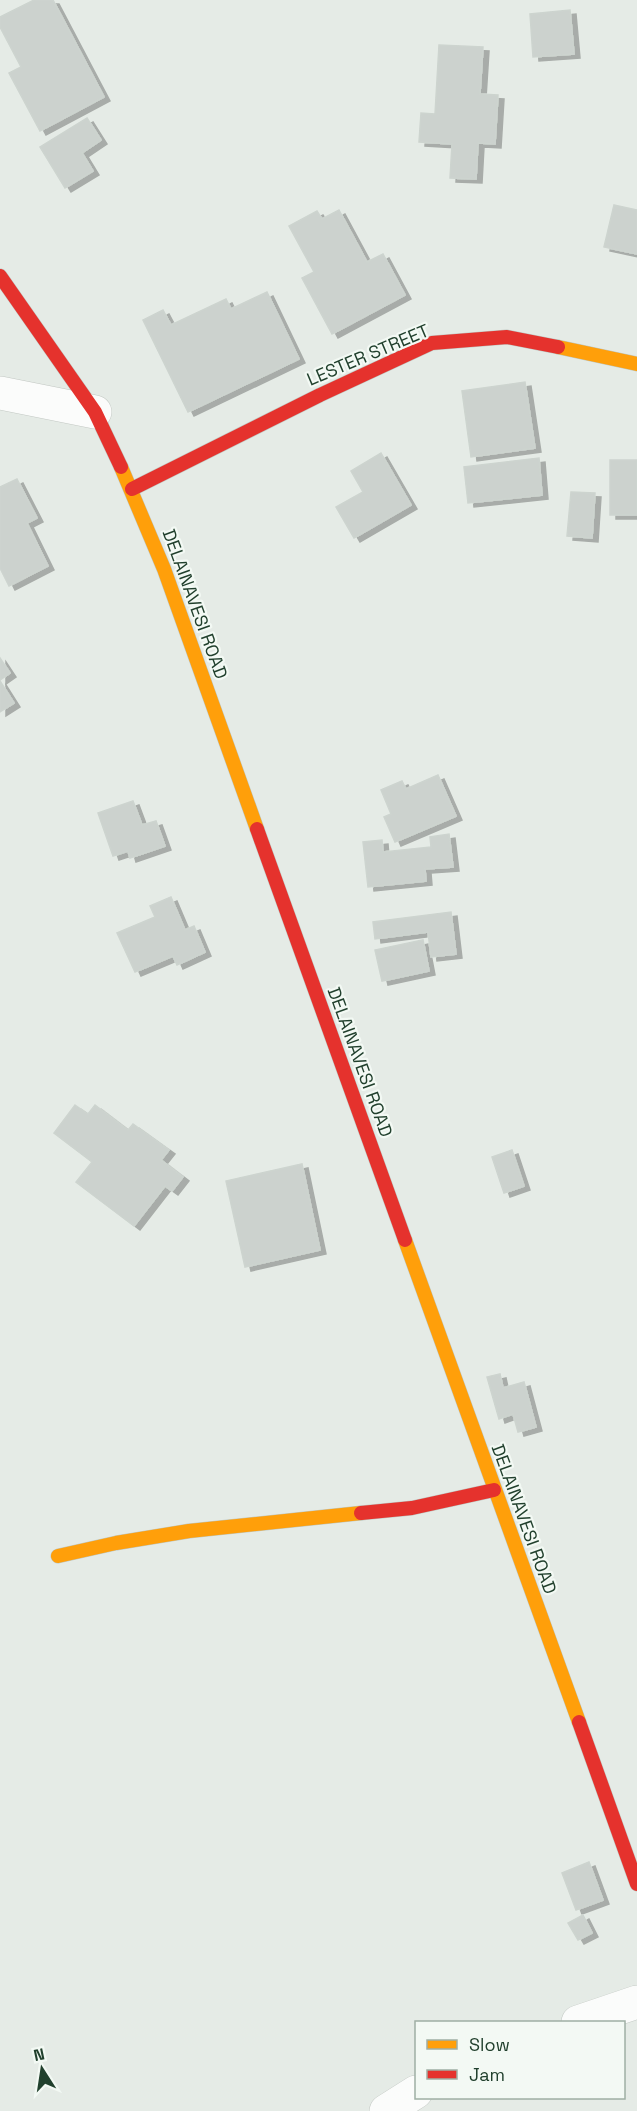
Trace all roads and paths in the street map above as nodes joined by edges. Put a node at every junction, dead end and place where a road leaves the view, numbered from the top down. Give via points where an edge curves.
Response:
1 (0, 276) edge
2 (637, 364) edge
3 (0, 393) edge
4 (95, 412) junction
5 (132, 489) junction
6 (494, 1490) junction
7 (58, 1556) dead end
8 (637, 1884) edge
9 (637, 2002) edge
10 (581, 2021) edge
11 (415, 2093) edge
12 (386, 2111) edge

1 - 4 street, DELAINAVESI ROAD
2 - 5 street, LESTER STREET via 507,337 432,343
3 - 4 street
4 - 5 street, DELAINAVESI ROAD
5 - 6 street, DELAINAVESI ROAD via 164,568
6 - 7 street via 412,1508 189,1531
6 - 8 street, DELAINAVESI ROAD
9 - 10 street
11 - 12 street

